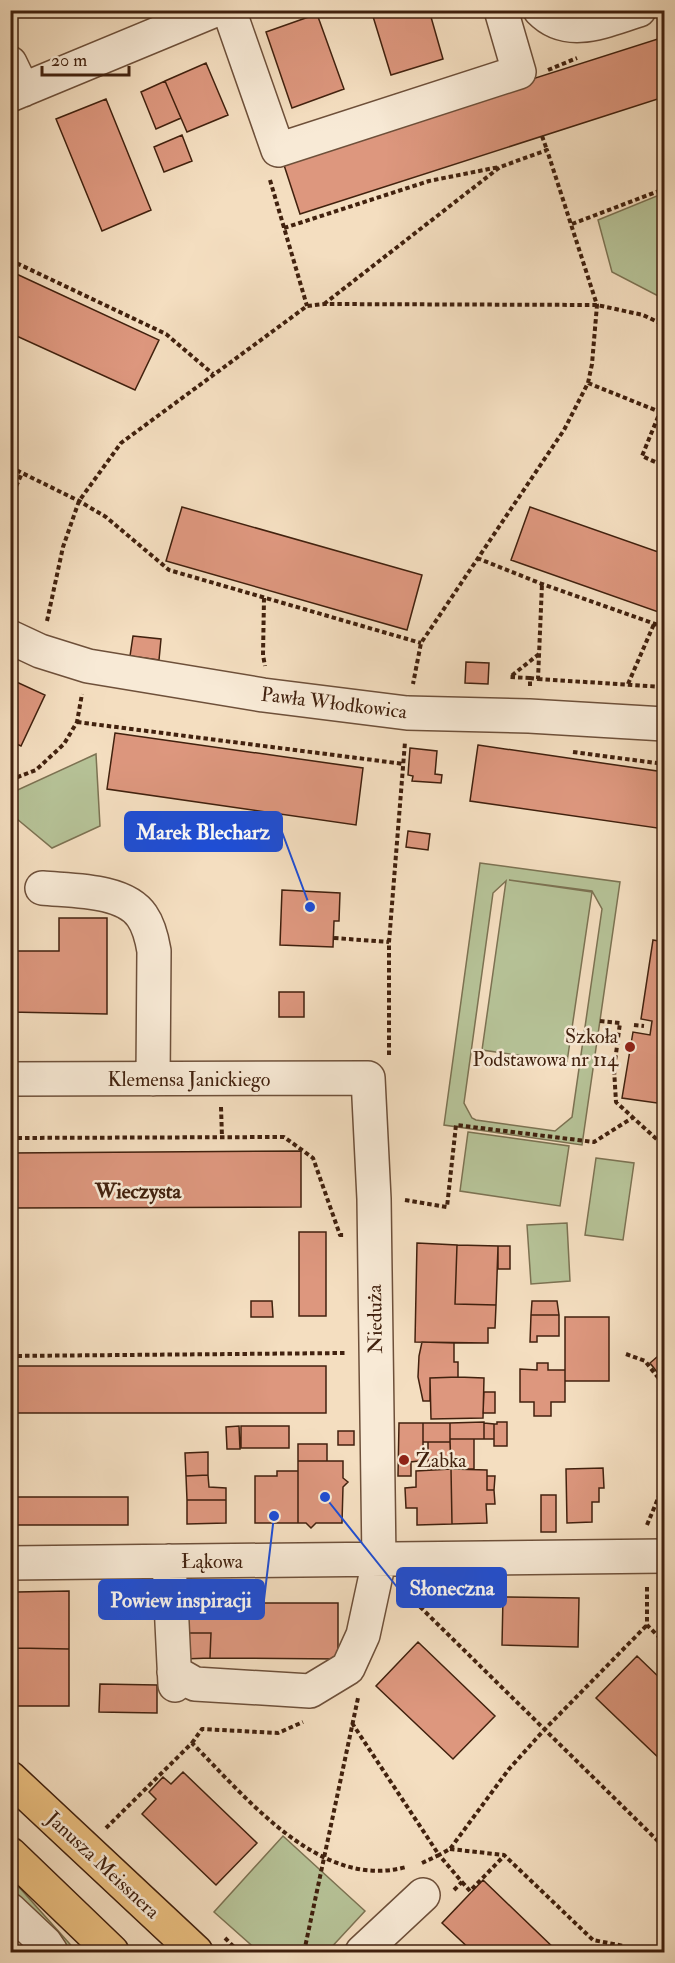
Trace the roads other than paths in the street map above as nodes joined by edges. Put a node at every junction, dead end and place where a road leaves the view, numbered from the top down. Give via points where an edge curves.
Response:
1 (215, 10) edge
2 (229, 10) edge
3 (501, 10) edge
4 (540, 10) edge
5 (639, 10) edge
6 (14, 83) edge
7 (10, 637) edge
8 (664, 724) edge
9 (42, 888) dead end
10 (368, 1078) joint
11 (10, 1079) edge
12 (153, 1079) junction
13 (655, 1557) edge
14 (169, 1561) junction
15 (10, 1563) edge
16 (388, 1572) junction
17 (10, 1778) edge
18 (10, 1854) edge
19 (425, 1880) road end
20 (10, 1910) edge
21 (51, 1953) edge
22 (112, 1953) edge
23 (196, 1953) edge
24 (362, 1953) edge

1 - 6 street
2 - 3 street via 278,150 519,72
4 - 5 street via 549,20 567,26 586,26
7 - 8 street, Pawła Włodkowica via 88,666 263,695 407,713
9 - 12 street via 113,896 130,904 142,916 154,951
10 - 12 street, Klemensa Janickiego
10 - 16 street, Nieduża via 376,1353
11 - 12 street, Klemensa Janickiego
13 - 16 street, Łąkowa
14 - 15 street, Łąkowa
14 - 16 street, Łąkowa
14 - 16 street, Nieduża via 174,1679 195,1684 310,1691 348,1668
17 - 23 main road, Janusza Meissnera
18 - 22 main road
19 - 24 street
20 - 21 street

